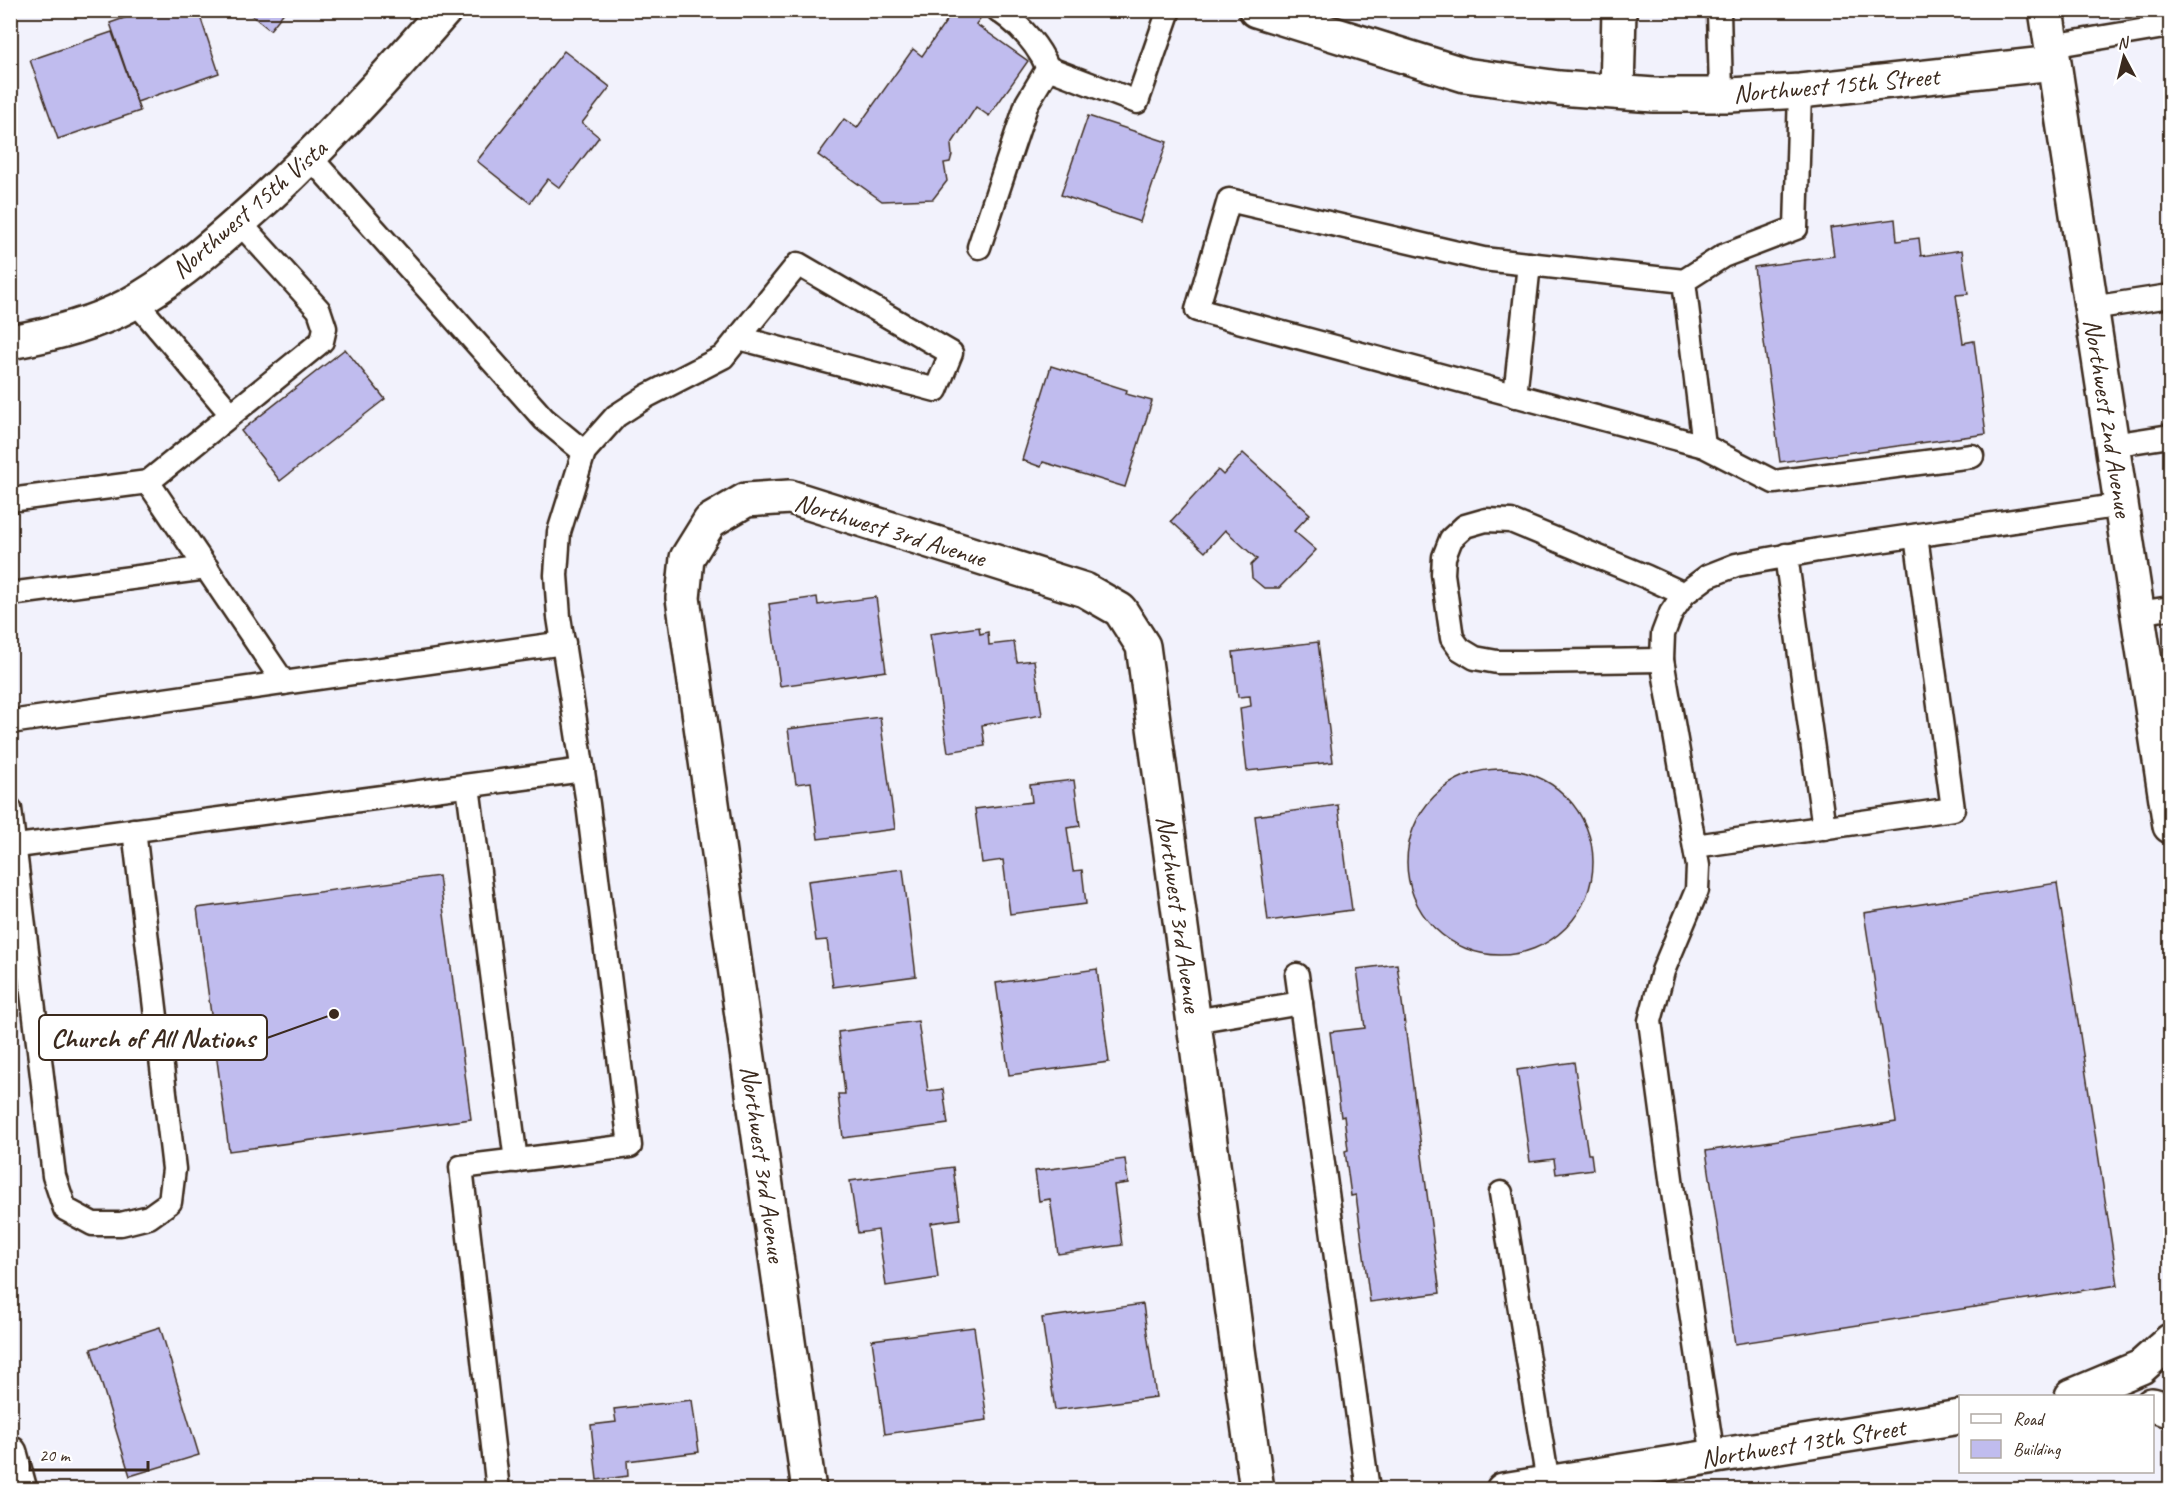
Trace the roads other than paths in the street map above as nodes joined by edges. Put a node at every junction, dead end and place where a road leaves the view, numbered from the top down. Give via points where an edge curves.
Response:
1 (445, 10) edge
2 (998, 10) edge
3 (1169, 10) edge
4 (1256, 10) edge
5 (1619, 10) edge
6 (1719, 10) edge
7 (2046, 10) edge
8 (2170, 26) edge
9 (2053, 55) junction
10 (1048, 68) junction
11 (1800, 91) junction
12 (1617, 92) junction
13 (1721, 95) junction
14 (310, 157) junction
15 (239, 222) junction
16 (979, 247) dead end
17 (1528, 264) junction
18 (1684, 281) junction
19 (2170, 296) edge
20 (135, 301) junction
21 (2091, 308) junction
22 (739, 338) junction
23 (10, 342) edge
24 (1515, 396) junction
25 (231, 414) junction
26 (2170, 436) edge
27 (2112, 445) junction
28 (1704, 447) junction
29 (584, 452) junction
30 (1972, 456) dead end
31 (148, 482) junction
32 (10, 500) edge
33 (2122, 505) junction
34 (1916, 536) junction
35 (1786, 555) junction
36 (207, 568) junction
37 (10, 594) edge
38 (1684, 594) junction
39 (2170, 608) edge
40 (2138, 614) junction
41 (564, 643) junction
42 (1662, 660) junction
43 (284, 683) junction
44 (10, 722) edge
45 (583, 770) junction
46 (468, 786) junction
47 (2168, 789) edge
48 (10, 809) edge
49 (2170, 826) edge
50 (1824, 828) junction
51 (134, 830) junction
52 (1695, 846) junction
53 (12, 847) edge
54 (1297, 975) dead end
55 (1301, 1003) junction
56 (1194, 1021) junction
57 (516, 1161) junction
58 (1501, 1193) dead end
59 (2170, 1341) edge
60 (2074, 1395) edge
61 (2154, 1406) edge
62 (2170, 1410) edge
63 (1959, 1418) edge
64 (10, 1453) edge
65 (1713, 1457) junction
66 (1548, 1483) junction
67 (20, 1490) edge
68 (498, 1490) edge
69 (809, 1490) edge
70 (1257, 1490) edge
71 (1368, 1490) edge
72 (1503, 1490) edge

1 - 14 street, Northwest 15th Vista
2 - 10 lane via 1014,21 1040,50
3 - 10 lane via 1137,102
4 - 12 street, Northwest 15th Street via 1465,75
5 - 12 street
6 - 13 lane
7 - 9 street, Northwest 2nd Avenue
8 - 9 lane
9 - 11 street, Northwest 15th Street
9 - 21 street, Northwest 2nd Avenue
10 - 16 lane via 1028,103
11 - 13 street, Northwest 15th Street
11 - 18 lane via 1796,228 1723,256
12 - 13 street, Northwest 15th Street
14 - 15 street, Northwest 15th Vista
14 - 29 lane via 544,419
15 - 20 street, Northwest 15th Vista via 181,271
15 - 25 lane via 319,310 325,328 322,341
17 - 18 lane
17 - 24 lane
17 - 24 lane via 1483,259 1229,200 1197,310
18 - 28 lane
19 - 21 lane
20 - 23 street, Northwest 15th Vista via 84,324
20 - 25 lane
21 - 27 street, Northwest 2nd Avenue
22 - 22 lane via 798,264 951,353 936,390
22 - 29 lane via 723,357 616,416
24 - 28 lane
25 - 31 lane
26 - 27 lane
27 - 33 street, Northwest 2nd Avenue
28 - 30 lane via 1774,482
29 - 41 lane via 559,532 556,575
31 - 32 lane
31 - 36 lane
33 - 34 lane
33 - 40 street, Northwest 2nd Avenue
34 - 35 lane
34 - 50 lane via 1953,809
35 - 38 lane via 1736,565 1708,576
35 - 50 lane
36 - 37 lane
36 - 43 lane
38 - 42 lane via 1663,634
38 - 42 lane via 1511,521 1486,520 1465,526 1452,539 1444,557 1452,638 1460,649 1475,658 1497,662
39 - 40 lane
40 - 47 street, Northwest 2nd Avenue
41 - 43 lane
41 - 45 lane
42 - 52 lane
43 - 44 lane
45 - 46 lane
45 - 57 lane via 630,1146
46 - 51 lane
46 - 57 lane
47 - 49 street, Northwest 2nd Avenue
48 - 53 lane
50 - 52 lane
51 - 53 lane
51 - 53 lane via 174,1169 170,1202 149,1217 122,1224 93,1224 65,1209 54,1176
52 - 65 lane via 1696,890 1663,970 1650,1021
54 - 55 lane
55 - 56 lane
55 - 71 lane
56 - 69 street, Northwest 3rd Avenue via 1143,646 1120,610 1085,590 790,497 747,500 710,521 687,558 683,598
56 - 70 street, Northwest 3rd Avenue
57 - 68 lane via 461,1167
58 - 66 lane
59 - 60 street via 2141,1367
61 - 62 street
63 - 65 street, Northwest 13th Street
64 - 67 street
65 - 66 street, Northwest 13th Street
66 - 72 street, Northwest 13th Street

